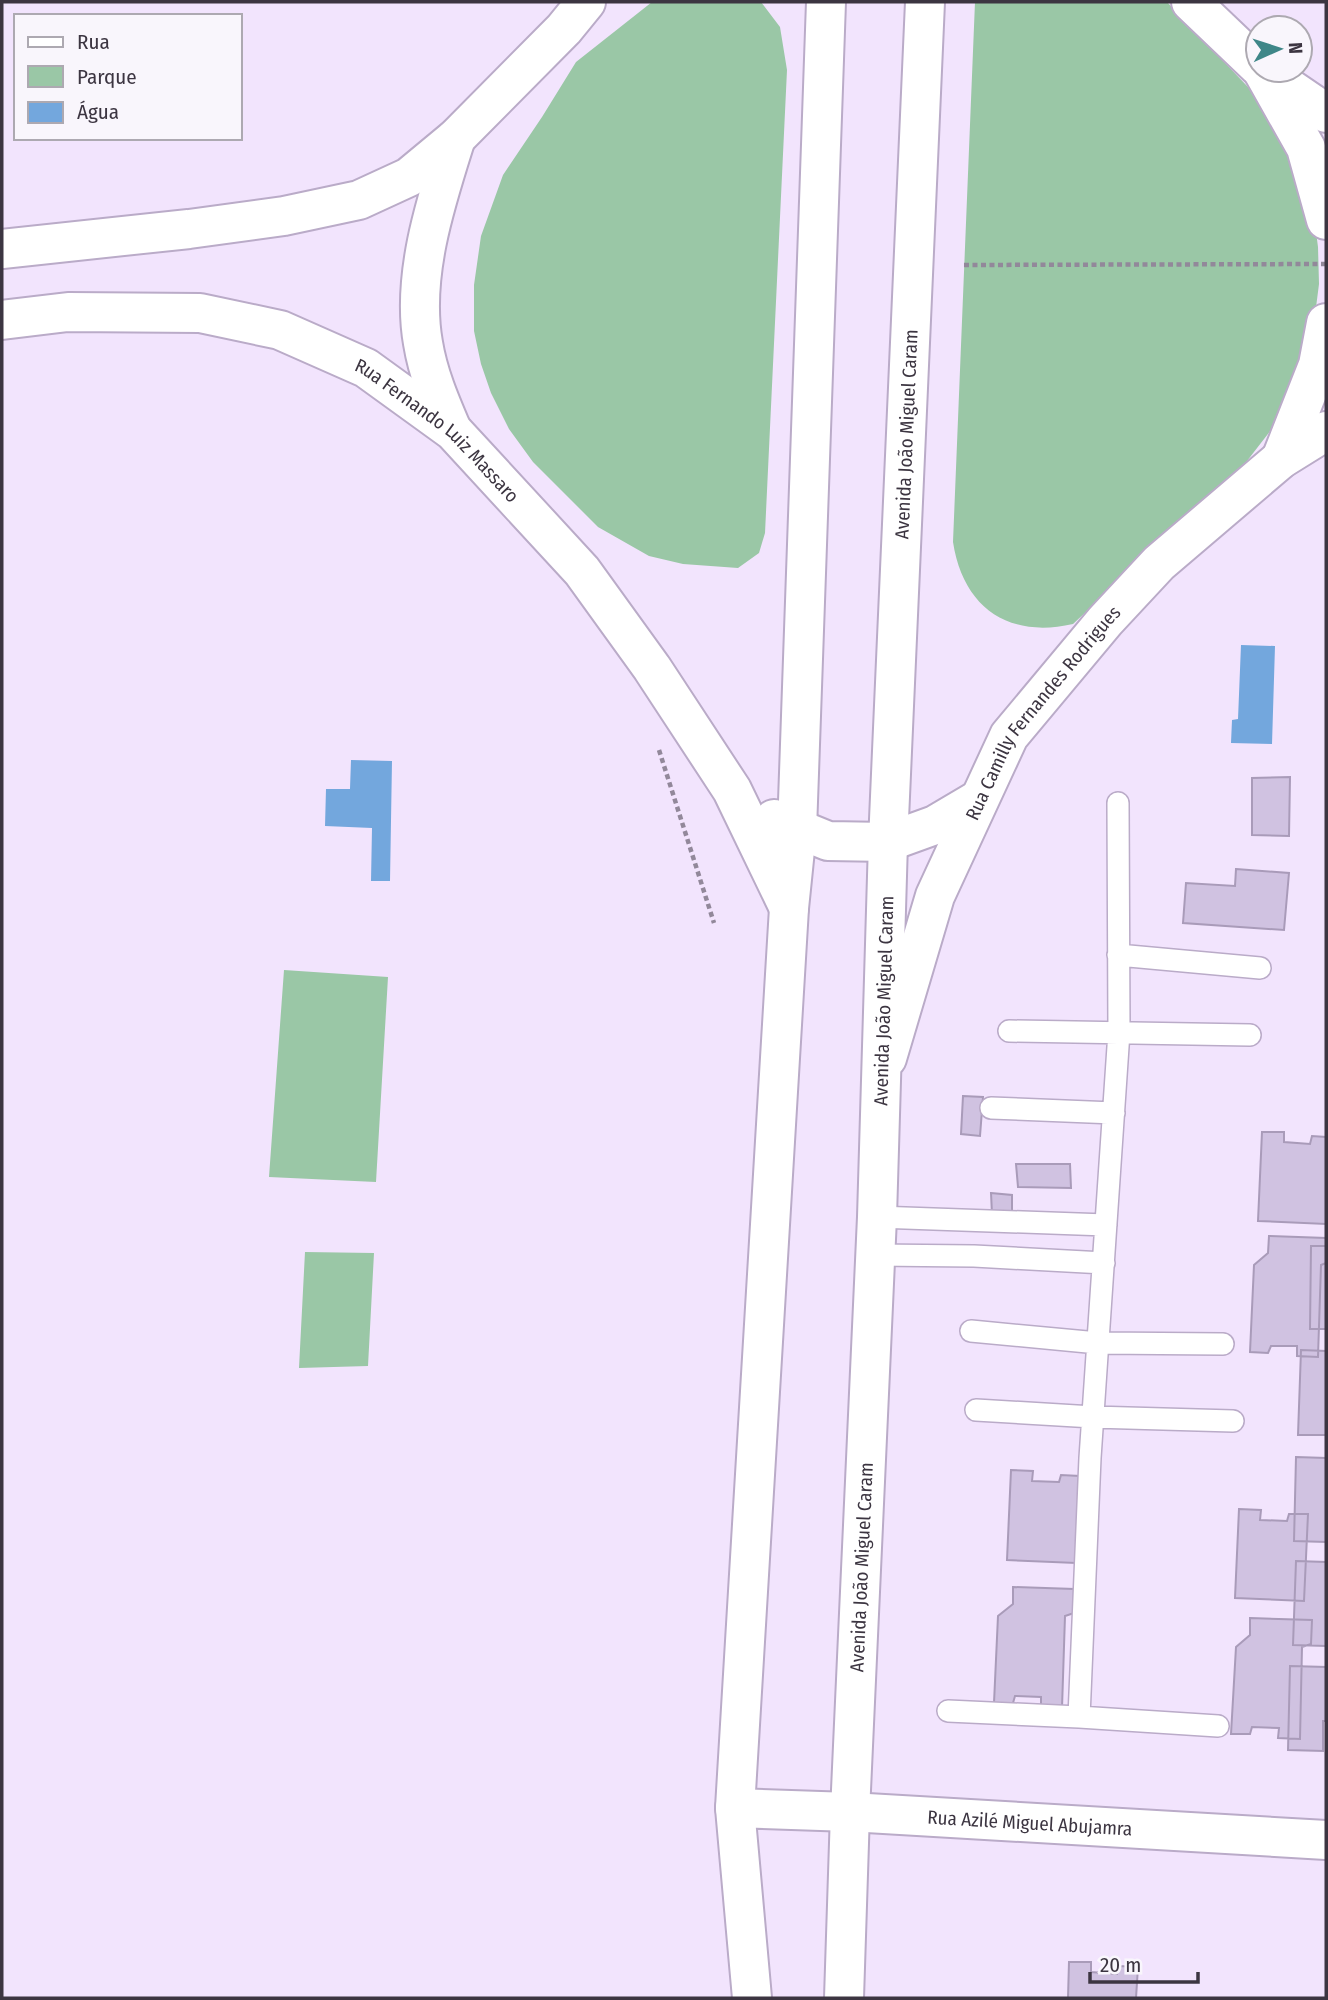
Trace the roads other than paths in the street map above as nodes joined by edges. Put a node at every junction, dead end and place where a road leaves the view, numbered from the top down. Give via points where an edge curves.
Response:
1 (586, 2) edge
2 (825, 2) edge
3 (925, 2) edge
4 (1191, 2) edge
5 (1244, 53) edge
6 (1270, 84) edge
7 (1283, 84) edge
8 (1326, 113) edge
9 (456, 138) junction
10 (1326, 220) edge
11 (2, 249) edge
12 (2, 320) edge
13 (1326, 323) edge
14 (453, 431) junction
15 (1326, 431) edge
16 (1281, 459) junction
17 (732, 790) junction
18 (979, 799) junction
19 (1118, 803) dead end
20 (797, 830) junction
21 (888, 842) junction
22 (789, 908) junction
23 (1118, 955) junction
24 (1261, 968) dead end
25 (1009, 1031) dead end
26 (1119, 1032) junction
27 (1250, 1035) dead end
28 (882, 1077) junction
29 (990, 1108) dead end
30 (1114, 1113) junction
31 (877, 1217) junction
32 (1106, 1225) junction
33 (874, 1255) junction
34 (1104, 1263) junction
35 (971, 1331) dead end
36 (1098, 1343) junction
37 (1223, 1344) dead end
38 (976, 1410) dead end
39 (1093, 1418) junction
40 (1233, 1421) dead end
41 (948, 1711) dead end
42 (1079, 1717) junction
43 (1218, 1726) dead end
44 (736, 1808) junction
45 (850, 1812) junction
46 (1326, 1840) edge
47 (752, 1998) edge
48 (844, 1998) edge

1 - 9 street
2 - 20 street
3 - 21 street, Avenida João Miguel Caram
4 - 5 street
6 - 10 street via 1306,148
7 - 8 street
9 - 11 street via 409,177 359,200 284,216
9 - 14 street via 426,244 421,298 422,341 431,379
12 - 14 street, Rua Fernando Luiz Massaro via 68,312 201,313 280,330 366,368
13 - 16 street via 1318,365
14 - 17 street, Rua Fernando Luiz Massaro via 583,571
15 - 16 street, Rua Camilly Fernandes Rodrigues
16 - 18 street, Rua Camilly Fernandes Rodrigues via 1159,563 1105,621 1009,736
17 - 20 street via 765,815
17 - 22 street
18 - 21 street via 935,825
18 - 28 street, Rua Camilly Fernandes Rodrigues via 935,896
19 - 23 lane
20 - 21 street via 828,841
20 - 22 street
21 - 28 street, Avenida João Miguel Caram
22 - 44 street
23 - 24 lane
23 - 26 lane
25 - 26 lane
26 - 27 lane
26 - 30 lane
28 - 31 street, Avenida João Miguel Caram
29 - 30 lane
30 - 32 lane
31 - 32 lane
31 - 33 street, Avenida João Miguel Caram
32 - 34 lane
33 - 34 lane
33 - 45 street, Avenida João Miguel Caram
34 - 36 lane
35 - 36 lane
36 - 37 lane
36 - 39 lane
38 - 39 lane
39 - 40 lane
39 - 42 lane
41 - 42 lane
42 - 43 lane
44 - 45 street, Rua Azilé Miguel Abujamra
44 - 47 street
45 - 46 street, Rua Azilé Miguel Abujamra
45 - 48 street, Avenida João Miguel Caram

